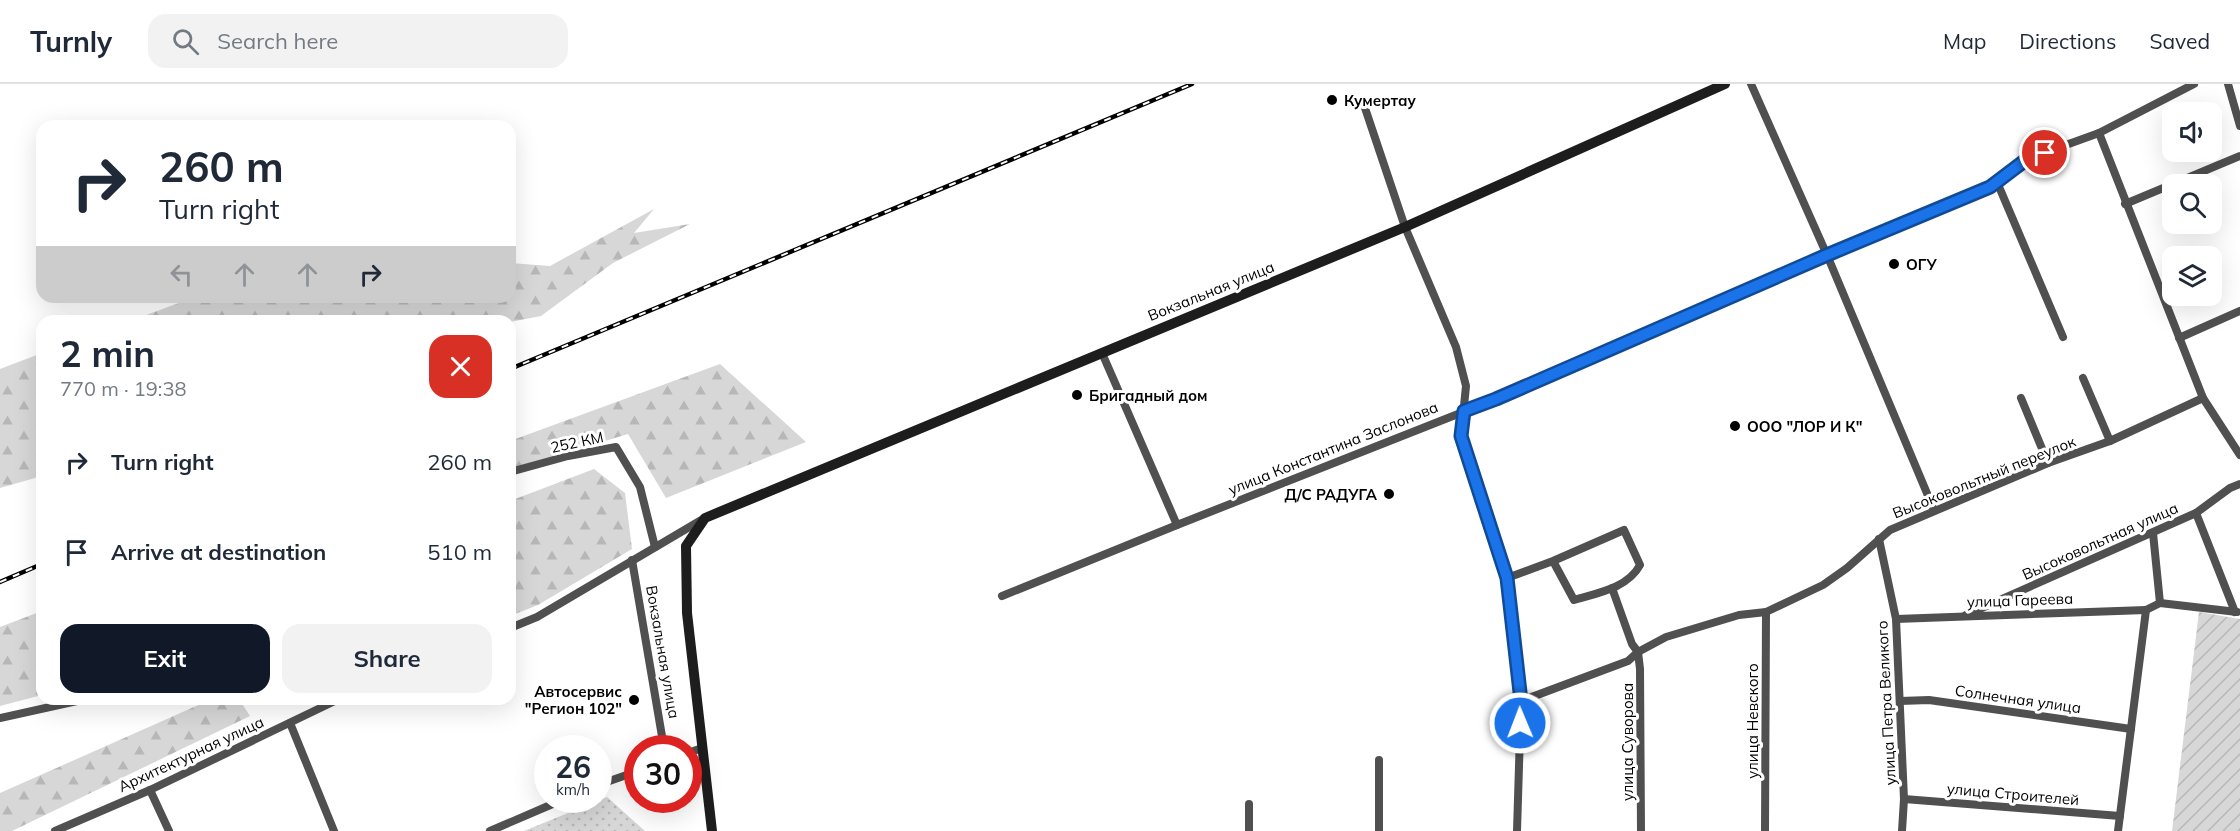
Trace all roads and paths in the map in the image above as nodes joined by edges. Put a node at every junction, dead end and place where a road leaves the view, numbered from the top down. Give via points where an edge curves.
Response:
1 (1725, 84) edge
2 (1751, 84) edge
3 (2194, 84) edge
4 (2228, 84) edge
5 (1365, 108) dead end
6 (2240, 126) edge
7 (2099, 133) junction
8 (2240, 156) edge
9 (1997, 182) junction
10 (2125, 204) junction
11 (1405, 227) junction
12 (1827, 255) junction
13 (2240, 311) edge
14 (2064, 337) dead end
15 (2179, 338) junction
16 (1102, 353) junction
17 (2083, 378) dead end
18 (2021, 398) dead end
19 (2203, 398) junction
20 (1464, 411) junction
21 (2110, 441) junction
22 (2240, 455) edge
23 (2048, 463) junction
24 (516, 470) edge
25 (2240, 483) edge
26 (1934, 510) junction
27 (2196, 513) junction
28 (705, 518) junction
29 (1177, 525) junction
30 (2153, 533) junction
31 (1879, 539) junction
32 (655, 547) junction
33 (632, 560) junction
34 (1553, 561) junction
35 (1507, 578) junction
36 (1612, 588) junction
37 (1002, 596) dead end
38 (2160, 603) junction
39 (2146, 610) junction
40 (1766, 612) junction
41 (2237, 612) edge
42 (1966, 615) junction
43 (1896, 619) junction
44 (516, 626) edge
45 (1638, 652) junction
46 (1521, 701) junction
47 (1900, 701) junction
48 (59, 705) edge
49 (325, 705) edge
50 (0, 718) edge
51 (290, 723) junction
52 (2131, 729) junction
53 (662, 735) edge
54 (701, 735) edge
55 (702, 748) edge
56 (1379, 760) dead end
57 (150, 790) junction
58 (1904, 799) junction
59 (1249, 804) dead end
60 (534, 812) edge
61 (2120, 816) junction
62 (55, 831) edge
63 (170, 831) edge
64 (334, 831) edge
65 (490, 831) edge
66 (712, 831) edge
67 (1249, 831) edge
68 (1379, 831) edge
69 (1517, 831) edge
70 (1641, 831) edge
71 (1765, 831) edge
72 (1902, 831) edge
73 (2118, 831) edge

1 - 11 main road, Вокзальная улица
2 - 12 street
3 - 7 street, улица Константина Заслонова
4 - 6 street
5 - 11 street
7 - 9 street, улица Константина Заслонова via 2027,159
7 - 10 street
8 - 10 street
9 - 12 street, улица Константина Заслонова
9 - 14 street
10 - 15 street
11 - 16 main road, Вокзальная улица
11 - 20 street via 1456,347 1466,386
12 - 20 street, улица Константина Заслонова
12 - 26 street
13 - 15 street
15 - 19 street
16 - 28 main road, Вокзальная улица
16 - 29 street
17 - 21 street
18 - 23 street
19 - 21 street, Высоковольтный переулок
19 - 22 street
20 - 29 street, улица Константина Заслонова
20 - 35 street via 1461,436
21 - 23 street, Высоковольтный переулок
23 - 26 street, Высоковольтный переулок
24 - 32 street, 252 КМ via 616,447 640,487
25 - 27 street, Высоковольтная улица
26 - 31 street, Высоковольтный переулок
27 - 30 street, Высоковольтная улица
27 - 41 street
28 - 32 street
28 - 54 main road via 686,546 687,613
29 - 37 street, улица Константина Заслонова
30 - 38 street
30 - 42 street, Высоковольтная улица
31 - 40 street, Высоковольтный переулок via 1823,585
31 - 43 street, улица Петра Великого
32 - 33 street
33 - 44 street
33 - 53 street, Вокзальная улица
34 - 35 street
34 - 36 street via 1574,600
34 - 36 street via 1624,530 1640,565 1635,575
35 - 46 street
36 - 45 street
38 - 39 street
38 - 41 street
39 - 42 street, улица Гареева
39 - 52 street
40 - 45 street, Высоковольтный переулок via 1705,624 1666,637
40 - 71 street, улица Невского
42 - 43 street, улица Гареева
43 - 47 street, улица Петра Великого
45 - 46 street, Высоковольтный переулок via 1628,661
45 - 70 street, улица Суворова
46 - 69 street
47 - 52 street, Солнечная улица via 1929,700
47 - 58 street, улица Петра Великого
48 - 50 street
49 - 51 street, Архитектурная улица
51 - 57 street, Архитектурная улица
51 - 64 street
52 - 61 street
55 - 66 main road
56 - 68 street
57 - 62 street, Архитектурная улица
57 - 63 street
58 - 61 street, улица Строителей
58 - 72 street, улица Петра Великого
59 - 67 street
60 - 65 street
61 - 73 street

